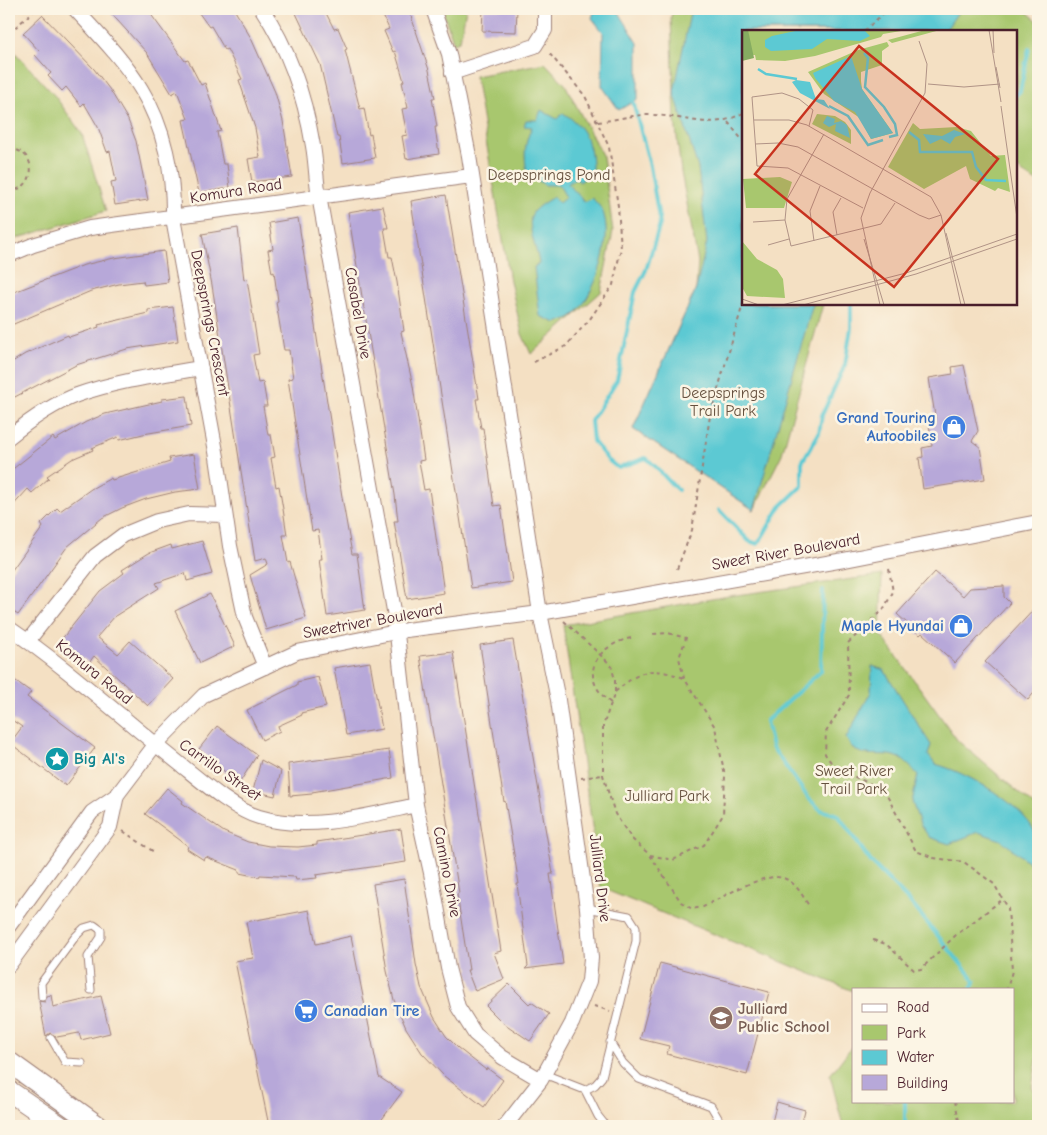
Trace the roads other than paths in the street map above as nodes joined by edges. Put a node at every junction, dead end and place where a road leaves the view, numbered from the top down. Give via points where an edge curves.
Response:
1 (75, 9) edge
2 (262, 9) edge
3 (433, 9) edge
4 (545, 9) edge
5 (452, 73) junction
6 (472, 176) junction
7 (319, 196) junction
8 (173, 218) junction
9 (9, 255) edge
10 (201, 368) junction
11 (9, 437) edge
12 (225, 515) junction
13 (1038, 522) edge
14 (540, 613) junction
15 (9, 628) edge
16 (398, 632) junction
17 (28, 641) junction
18 (265, 667) junction
19 (155, 745) junction
20 (117, 795) junction
21 (416, 805) junction
22 (587, 908) junction
23 (9, 926) edge
24 (9, 965) edge
25 (91, 990) dead end
26 (42, 997) dead end
27 (51, 1038) dead end
28 (610, 1042) junction
29 (9, 1062) edge
30 (82, 1063) dead end
31 (542, 1077) junction
32 (585, 1090) junction
33 (9, 1091) edge
34 (60, 1126) edge
35 (98, 1126) edge
36 (505, 1126) edge
37 (606, 1126) edge
38 (716, 1126) edge

1 - 8 street, Deepsprings Crescent via 124,64 151,108 161,133 172,189
2 - 7 street, Casabel Drive via 287,53 303,102 314,147
3 - 5 street via 449,54
4 - 5 street via 545,30 535,46
5 - 6 street
6 - 7 street, Komura Road
6 - 14 street
7 - 8 street, Komura Road
7 - 16 street, Casabel Drive
8 - 9 street, Komura Road via 90,228
8 - 10 street, Deepsprings Crescent
10 - 11 street via 142,378 77,395 38,416
10 - 12 street, Deepsprings Crescent
12 - 17 street via 189,514 157,521 123,535 95,556
12 - 18 street, Deepsprings Crescent via 245,617
13 - 14 street, Sweet River Boulevard
14 - 16 street, Sweetriver Boulevard
14 - 22 street, Julliard Drive via 558,700
15 - 17 street, Komura Road
16 - 18 street, Sweetriver Boulevard via 298,652
16 - 21 street, Camino Drive
17 - 19 street, Komura Road
18 - 19 street, Sweetriver Boulevard via 204,695
19 - 20 street, Sweetriver Boulevard
19 - 21 street, Carrillo Street via 205,784 257,817 312,822 352,818
20 - 23 street, Sweetriver Boulevard via 92,812
20 - 24 street, Sweetriver Boulevard via 110,827
21 - 31 street, Camino Drive via 458,1007 475,1034 502,1057
22 - 28 lane via 628,916 636,926 636,941
22 - 31 street, Julliard Drive via 591,958 589,981 572,1023
25 - 26 lane via 88,957 101,937 101,930 94,925 84,928 75,937 41,983
27 - 30 lane via 64,1062
28 - 32 lane via 602,1077 596,1085
28 - 38 lane via 627,1067 640,1079 711,1106 718,1118
29 - 35 main road
31 - 32 lane
31 - 36 street, Julliard Drive
32 - 37 lane
33 - 34 main road

